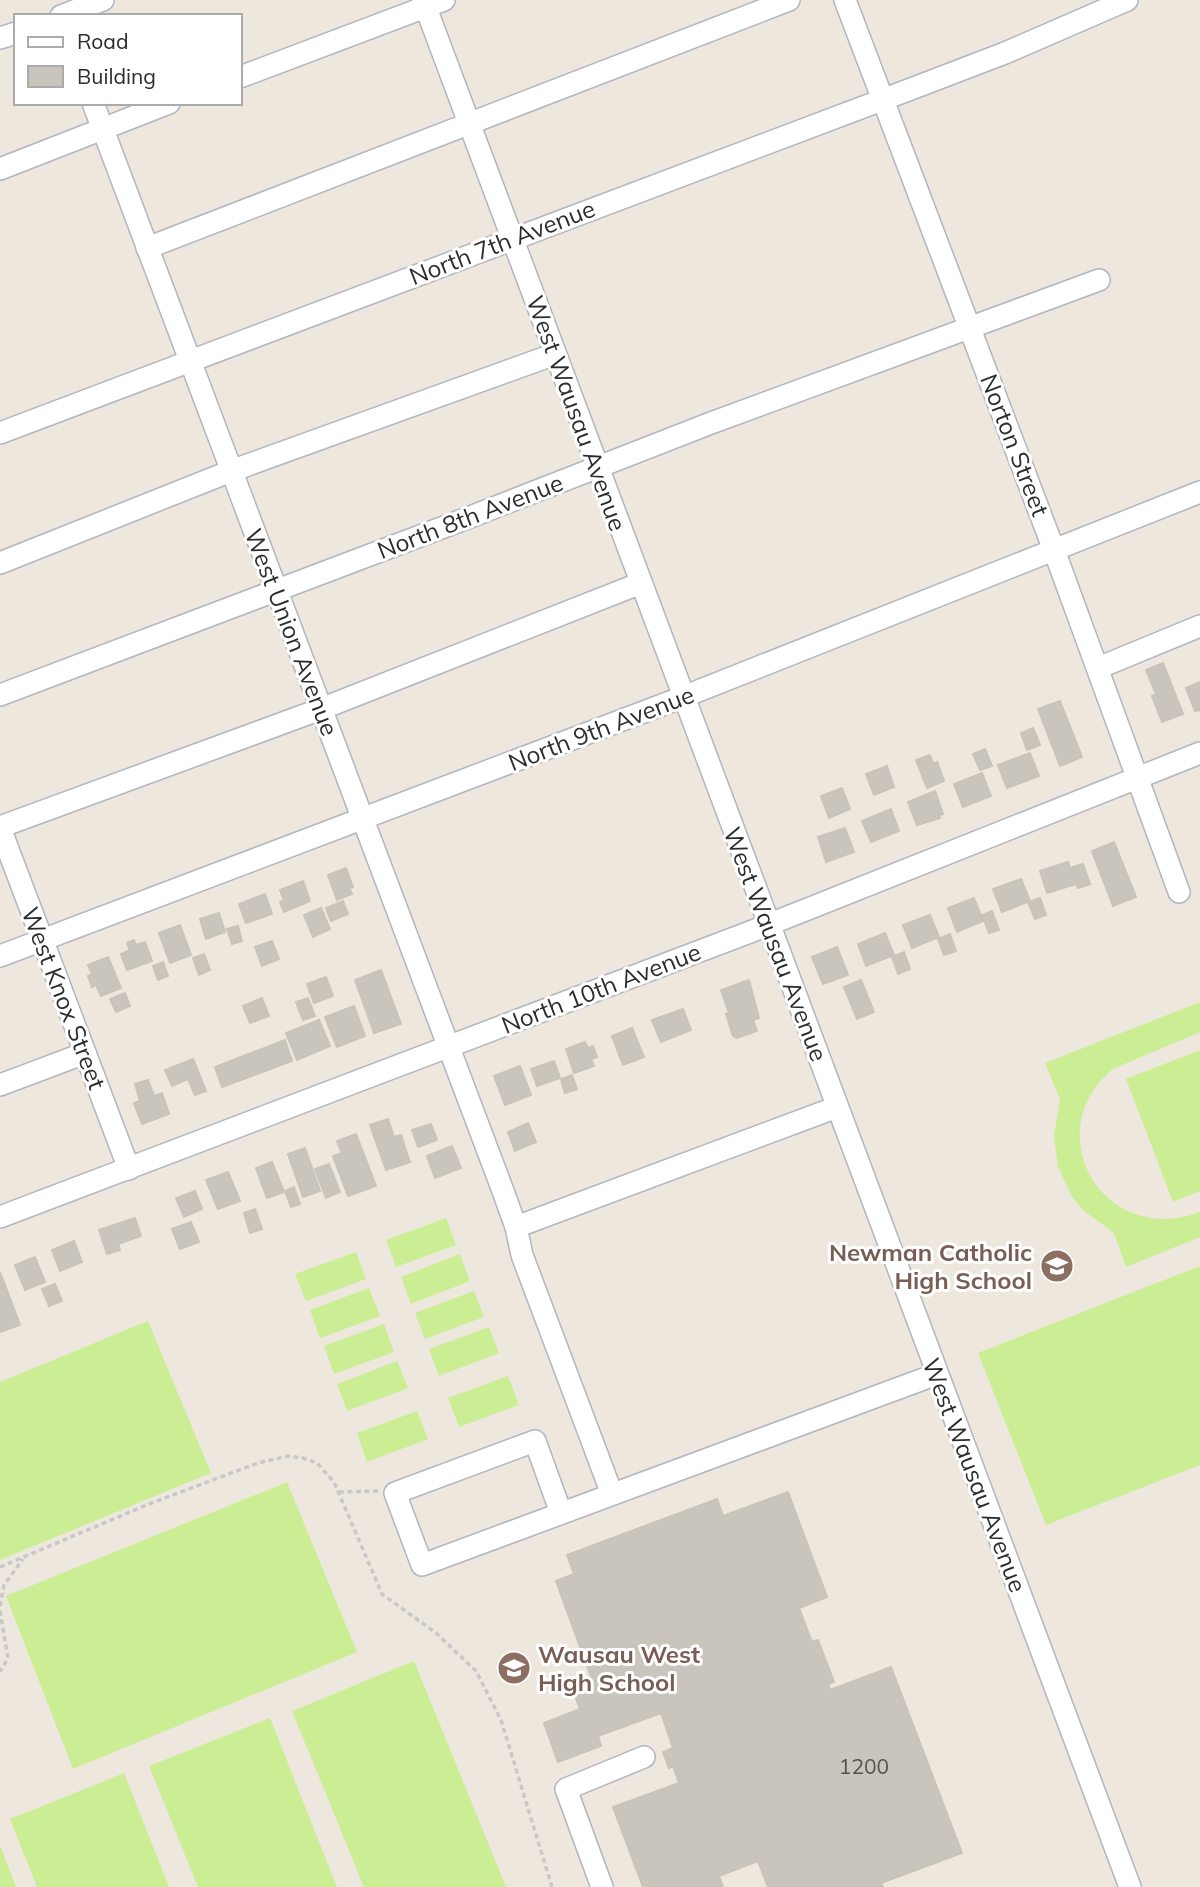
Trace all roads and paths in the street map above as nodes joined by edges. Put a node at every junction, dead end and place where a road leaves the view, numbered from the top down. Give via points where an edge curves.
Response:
1 (103, 0) edge
2 (789, 0) edge
3 (845, 0) edge
4 (1127, 0) edge
5 (431, 2) edge
6 (66, 14) edge
7 (242, 76) edge
8 (882, 99) junction
9 (94, 105) edge
10 (164, 105) edge
11 (469, 124) junction
12 (103, 130) junction
13 (0, 169) edge
14 (512, 240) junction
15 (148, 248) junction
16 (1099, 280) dead end
17 (970, 327) junction
18 (555, 354) junction
19 (190, 360) junction
20 (0, 433) edge
21 (597, 467) junction
22 (231, 471) junction
23 (1200, 492) edge
24 (1054, 550) junction
25 (0, 563) edge
26 (641, 583) junction
27 (276, 590) junction
28 (1200, 626) edge
29 (1098, 668) junction
30 (0, 695) edge
31 (683, 697) junction
32 (321, 709) junction
33 (1200, 753) edge
34 (1138, 777) junction
35 (363, 819) junction
36 (0, 827) edge
37 (1179, 892) dead end
38 (768, 925) junction
39 (42, 941) junction
40 (0, 957) edge
41 (448, 1045) junction
42 (85, 1053) junction
43 (0, 1085) edge
44 (837, 1107) junction
45 (128, 1169) junction
46 (0, 1217) edge
47 (516, 1227) junction
48 (937, 1374) junction
49 (339, 1492) junction
50 (395, 1493) junction
51 (612, 1494) junction
52 (561, 1513) junction
53 (23, 1558) junction
54 (0, 1567) edge
55 (0, 1609) edge
56 (0, 1672) edge
57 (644, 1757) dead end
58 (552, 1887) edge
59 (602, 1887) edge
60 (1130, 1887) edge

1 - 6 street
2 - 11 street
3 - 8 street, Norton Street
4 - 8 street, North 7th Avenue
5 - 7 street
5 - 11 street, West Wausau Avenue
8 - 14 street, North 7th Avenue
8 - 17 street, Norton Street
9 - 12 street, West Union Avenue
10 - 12 street
11 - 14 street, West Wausau Avenue
11 - 15 street
12 - 13 street
12 - 15 street, West Union Avenue
14 - 18 street, West Wausau Avenue
14 - 19 street, North 7th Avenue
15 - 19 street, West Union Avenue
16 - 17 street, North 8th Avenue
17 - 21 street, North 8th Avenue
17 - 24 street, Norton Street
18 - 21 street, West Wausau Avenue
18 - 22 street
19 - 20 street, North 7th Avenue
19 - 22 street, West Union Avenue
21 - 26 street, West Wausau Avenue
21 - 27 street, North 8th Avenue
22 - 25 street
22 - 27 street, West Union Avenue
23 - 24 street, North 9th Avenue
24 - 29 street, Norton Street
24 - 31 street, North 9th Avenue
26 - 31 street, West Wausau Avenue
26 - 32 street
27 - 30 street, North 8th Avenue
27 - 32 street, West Union Avenue
28 - 29 street
29 - 34 street, Norton Street
31 - 35 street, North 9th Avenue
31 - 38 street, West Wausau Avenue
32 - 35 street, West Union Avenue
32 - 36 street
33 - 34 street, North 10th Avenue
34 - 37 street, Norton Street
34 - 38 street, North 10th Avenue
35 - 39 street, North 9th Avenue
35 - 41 street, West Union Avenue
36 - 39 street, West Knox Street
38 - 41 street, North 10th Avenue
38 - 44 street, West Wausau Avenue
39 - 40 street, North 9th Avenue
39 - 42 street, West Knox Street
41 - 45 street, North 10th Avenue
41 - 47 street, West Union Avenue
42 - 43 street
42 - 45 street, West Knox Street
44 - 47 street
44 - 48 street, West Wausau Avenue
45 - 46 street, North 10th Avenue
47 - 51 street, West Union Avenue via 522,1255
48 - 51 street
48 - 60 street, West Wausau Avenue
49 - 50 path
49 - 53 path via 317,1464 282,1456 149,1504
49 - 58 path via 382,1594 436,1633 476,1671 501,1720
50 - 52 street via 422,1565
50 - 52 street via 535,1441
51 - 52 street
53 - 54 path
53 - 55 path via 4,1585
55 - 56 path via 8,1658
57 - 59 street via 566,1789

